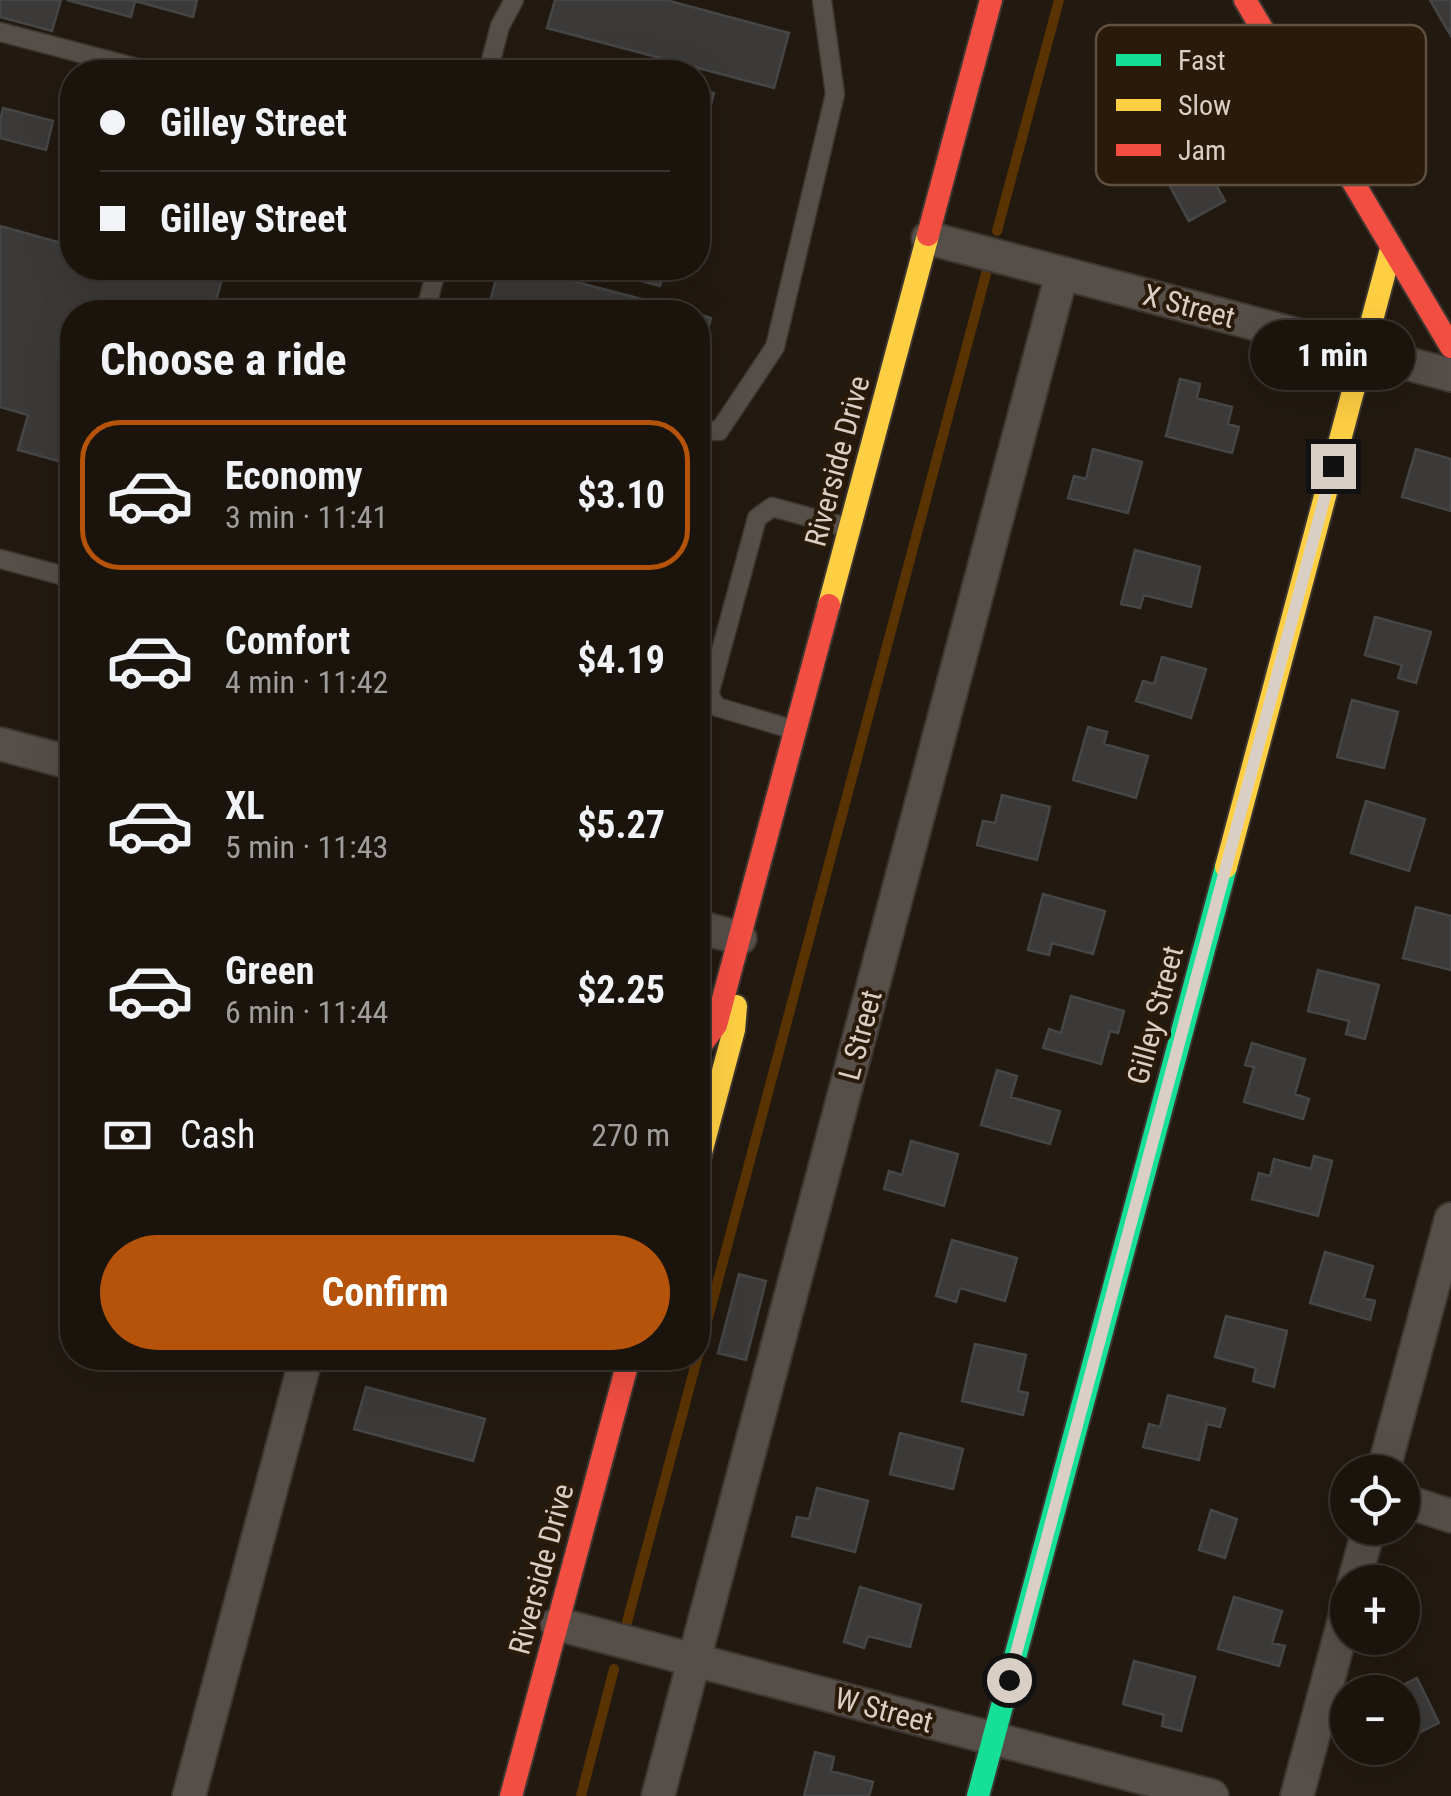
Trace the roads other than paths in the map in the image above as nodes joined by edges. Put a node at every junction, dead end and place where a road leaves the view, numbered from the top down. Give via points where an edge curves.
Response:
1 (514, 0) edge
2 (822, 0) edge
3 (991, 0) edge
4 (1245, 0) edge
5 (1260, 25) edge
6 (0, 32) edge
7 (106, 60) edge
8 (491, 60) edge
9 (1353, 185) edge
10 (928, 238) junction
11 (1391, 250) junction
12 (1062, 273) junction
13 (1451, 347) edge
14 (1363, 352) junction
15 (1451, 375) edge
16 (710, 431) edge
17 (850, 528) junction
18 (0, 559) edge
19 (60, 575) edge
20 (796, 730) junction
21 (0, 744) edge
22 (60, 760) edge
23 (710, 930) edge
24 (740, 938) junction
25 (710, 1033) edge
26 (710, 1119) edge
27 (1451, 1219) edge
28 (303, 1370) edge
29 (626, 1370) edge
30 (1388, 1455) edge
31 (1420, 1506) edge
32 (1451, 1516) edge
33 (557, 1624) junction
34 (1335, 1655) edge
35 (694, 1660) junction
36 (993, 1739) junction
37 (189, 1796) edge
38 (511, 1796) edge
39 (658, 1796) edge
40 (978, 1796) edge
41 (1212, 1796) edge
42 (1297, 1796) edge

1 - 8 lane
2 - 16 lane via 835,94 776,347 720,431
3 - 10 street, Riverside Drive
4 - 5 street
6 - 7 lane
9 - 11 street
10 - 12 street, X Street
10 - 17 street, Riverside Drive
11 - 13 street
11 - 14 street, Gilley Street
12 - 14 street, X Street
12 - 35 street, L Street
14 - 15 street, X Street
14 - 36 street, Gilley Street
17 - 20 street, Riverside Drive
17 - 20 lane via 772,508 757,518 710,695 718,707
18 - 19 lane
20 - 24 street, Riverside Drive
21 - 22 street
23 - 24 street
24 - 25 street, Riverside Drive
24 - 26 street, Riverside Drive via 734,1030
27 - 30 street
28 - 37 street
29 - 33 street, Riverside Drive
31 - 32 street
33 - 35 street, W Street
33 - 38 street, Riverside Drive
34 - 42 street
35 - 36 street, W Street
35 - 39 street, L Street
36 - 40 street, Gilley Street
36 - 41 street, W Street

